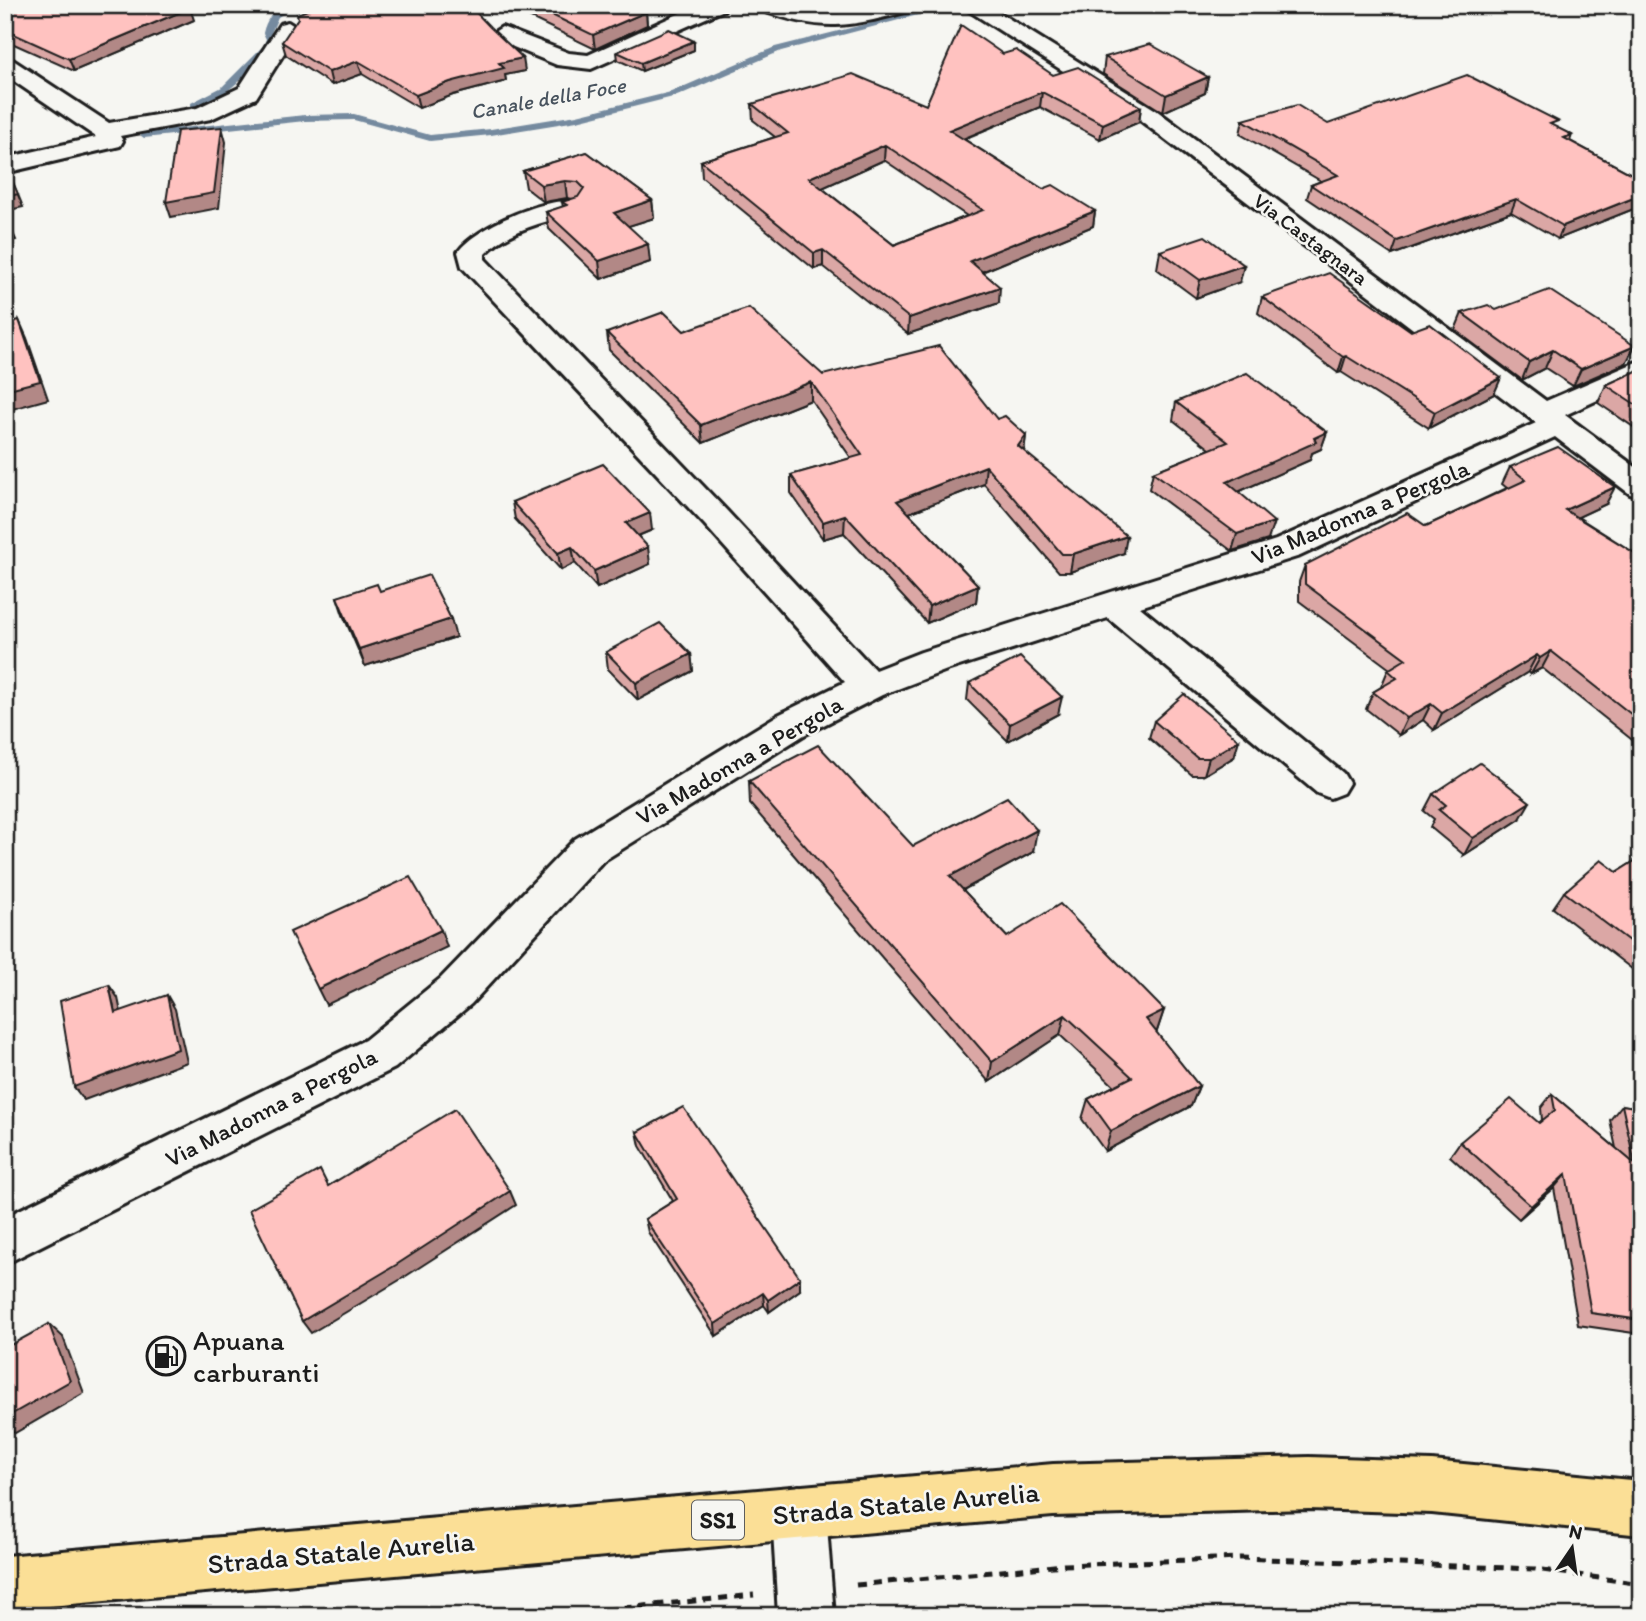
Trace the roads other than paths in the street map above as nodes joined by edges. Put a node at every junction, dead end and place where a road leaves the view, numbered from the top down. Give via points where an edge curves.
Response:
1 (716, 5) edge
2 (768, 5) edge
3 (905, 5) edge
4 (971, 5) edge
5 (288, 29) edge
6 (502, 34) edge
7 (5, 65) edge
8 (108, 136) junction
9 (5, 166) edge
10 (571, 208) edge
11 (1641, 369) edge
12 (1548, 419) junction
13 (1641, 487) edge
14 (1112, 603) junction
15 (869, 686) junction
16 (1330, 783) dead end
17 (5, 1241) edge
18 (1641, 1508) edge
19 (799, 1513) junction
20 (5, 1583) edge
21 (805, 1603) edge

1 - 6 street via 591,62 565,60
2 - 3 street via 830,23
4 - 12 street, Via Castagnara via 1149,115
5 - 8 street via 248,93 203,114
7 - 8 street
8 - 9 street
10 - 15 street via 484,237 471,252 472,261
11 - 12 street, Via Madonna a Pergola
12 - 13 street, Via Castagnara
12 - 14 street, Via Madonna a Pergola via 1288,548
14 - 15 street, Via Madonna a Pergola
14 - 16 street
15 - 17 street, Via Madonna a Pergola via 791,725 589,849 456,991 380,1054
18 - 19 main road, Strada Statale Aurelia / SS1 via 1432,1487 1308,1483 1053,1490
19 - 20 main road, Strada Statale Aurelia / SS1
19 - 21 street

